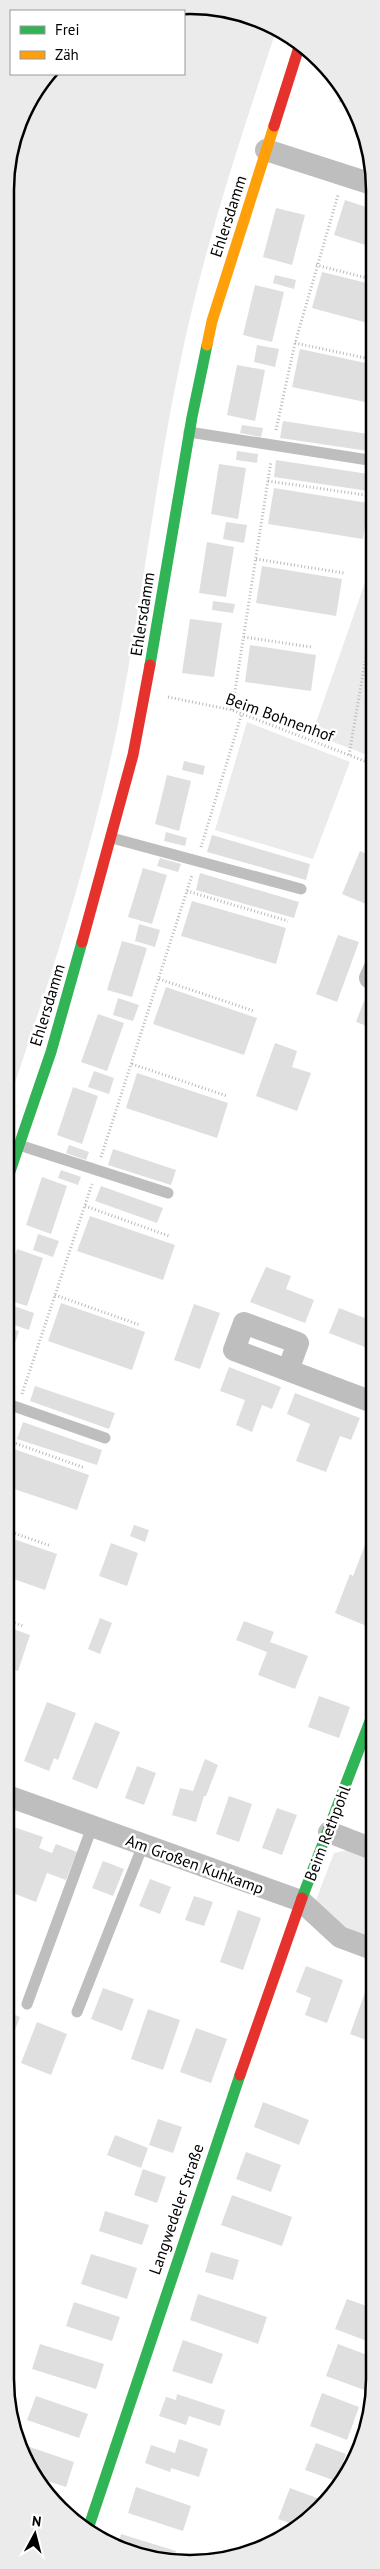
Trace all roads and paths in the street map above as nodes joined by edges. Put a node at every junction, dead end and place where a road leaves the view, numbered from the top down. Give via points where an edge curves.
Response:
1 (298, 51) edge
2 (341, 99) edge
3 (340, 102) dead end
4 (266, 150) junction
5 (344, 175) junction
6 (366, 182) edge
7 (316, 265) junction
8 (366, 278) edge
9 (295, 343) junction
10 (366, 358) edge
11 (189, 432) junction
12 (273, 445) junction
13 (366, 460) edge
14 (268, 481) junction
15 (366, 495) edge
16 (256, 559) junction
17 (344, 573) dead end
18 (244, 638) junction
19 (311, 647) dead end
20 (366, 657) edge
21 (145, 693) junction
22 (232, 710) junction
23 (242, 713) junction
24 (349, 755) junction
25 (366, 762) edge
26 (112, 838) junction
27 (197, 859) junction
28 (301, 889) dead end
29 (187, 891) junction
30 (288, 921) dead end
31 (159, 979) junction
32 (254, 1011) dead end
33 (132, 1064) junction
34 (227, 1096) dead end
35 (19, 1144) junction
36 (14, 1159) edge
37 (97, 1170) junction
38 (168, 1193) dead end
39 (85, 1206) junction
40 (169, 1236) dead end
41 (55, 1295) junction
42 (140, 1325) dead end
43 (288, 1370) dead end
44 (366, 1400) edge
45 (14, 1406) edge
46 (17, 1407) junction
47 (105, 1438) dead end
48 (14, 1443) edge
49 (85, 1468) dead end
50 (14, 1533) edge
51 (52, 1546) dead end
52 (14, 1623) edge
53 (23, 1626) dead end
54 (366, 1732) edge
55 (14, 1798) edge
56 (92, 1827) junction
57 (329, 1832) junction
58 (142, 1845) junction
59 (366, 1846) edge
60 (301, 1901) junction
61 (366, 1947) edge
62 (27, 2004) dead end
63 (77, 2012) dead end
64 (90, 2524) edge

1 - 4 street, Ehlersdamm
2 - 3 path
4 - 5 street
4 - 11 street, Ehlersdamm via 212,321
5 - 6 street
5 - 7 path
7 - 8 path
7 - 9 path
9 - 10 path
9 - 12 path
11 - 12 lane
11 - 21 street, Ehlersdamm
12 - 13 lane
12 - 14 path
14 - 15 path
14 - 16 path
16 - 17 path
16 - 18 path
18 - 19 path
18 - 22 path
20 - 24 path
21 - 22 path, Beim Bohnenhof
21 - 26 street, Ehlersdamm
22 - 23 path, Beim Bohnenhof
23 - 24 path, Beim Bohnenhof
23 - 27 path
24 - 25 path, Beim Bohnenhof
26 - 27 lane
26 - 35 street, Ehlersdamm via 51,1052
27 - 28 lane
27 - 29 path
29 - 30 path
29 - 31 path
31 - 32 path
31 - 33 path
33 - 34 path
33 - 37 path
35 - 36 street, Ehlersdamm
35 - 37 lane
37 - 38 lane
37 - 39 path
39 - 40 path
39 - 41 path
41 - 42 path
41 - 46 path
43 - 44 street
45 - 46 lane
46 - 47 lane
48 - 49 path
50 - 51 path
52 - 53 path
54 - 57 street, Beim Rethpohl
55 - 56 street, Am Großen Kuhkamp
56 - 58 street, Am Großen Kuhkamp
56 - 62 lane
57 - 59 street
57 - 60 street, Beim Rethpohl
58 - 60 street, Am Großen Kuhkamp
58 - 63 lane
60 - 61 street, Am Großen Kuhkamp via 340,1937
60 - 64 street, Langwedeler Straße via 205,2175

